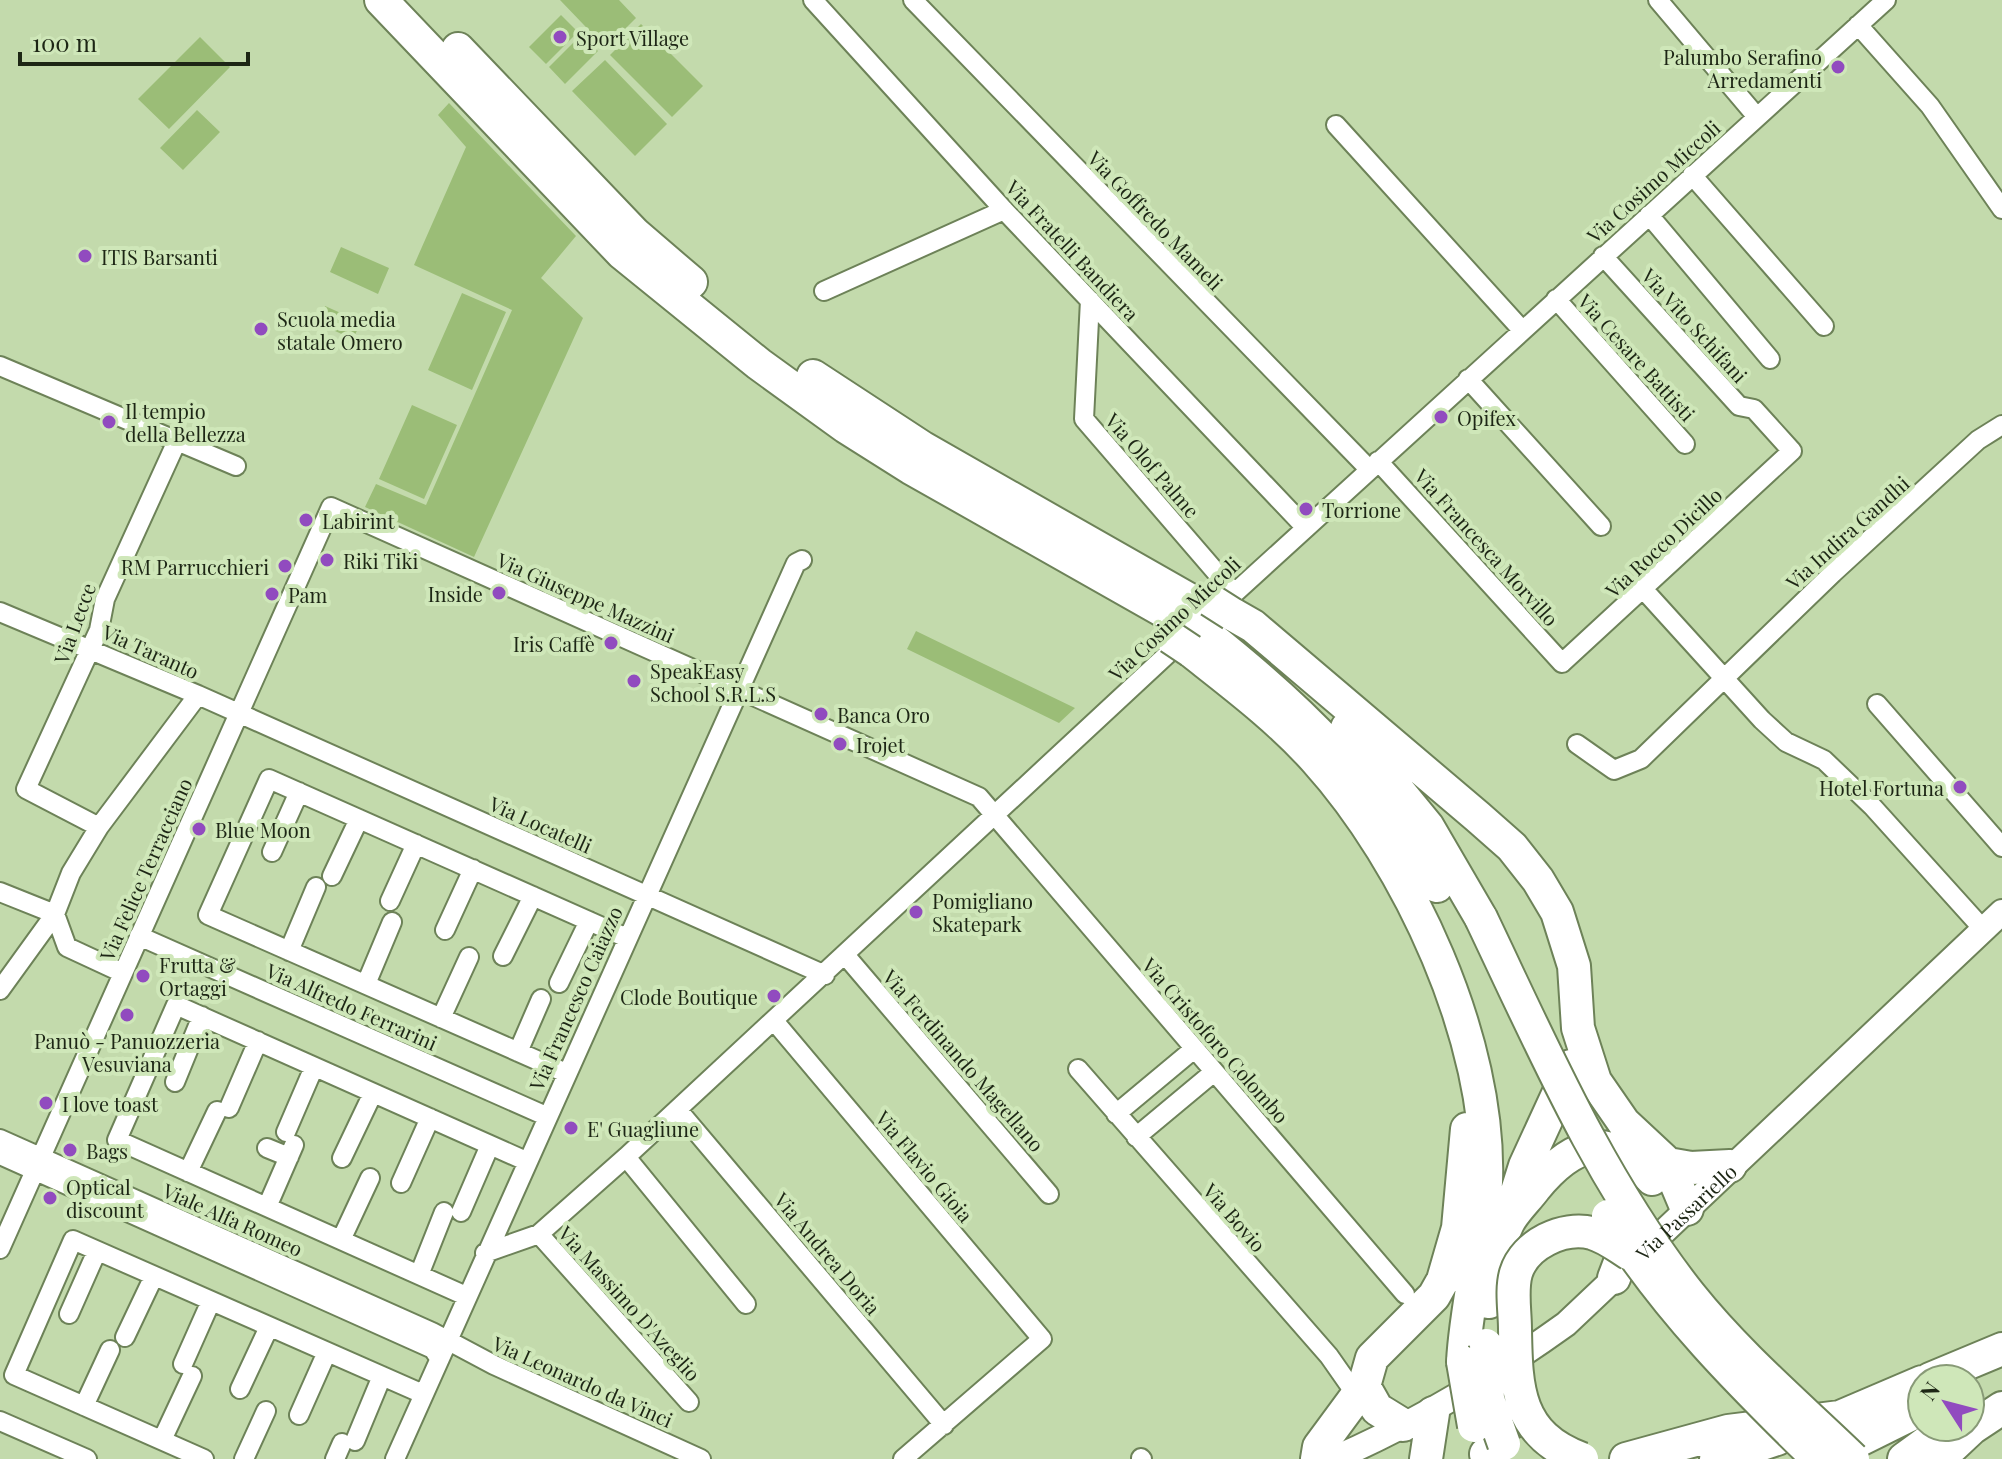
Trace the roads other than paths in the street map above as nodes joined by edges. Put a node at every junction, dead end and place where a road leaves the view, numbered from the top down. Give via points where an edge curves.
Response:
1 (381, 0) edge
2 (412, 0) edge
3 (813, 0) edge
4 (913, 0) edge
5 (1658, 0) edge
6 (1886, 0) edge
7 (1858, 25) junction
8 (1757, 117) junction
9 (1336, 125) dead end
10 (1692, 175) junction
11 (2002, 209) edge
12 (1004, 210) junction
13 (1649, 215) junction
14 (1603, 256) junction
15 (824, 291) dead end
16 (1556, 299) junction
17 (1090, 300) junction
18 (1824, 326) dead end
19 (1522, 330) junction
20 (1770, 359) dead end
21 (0, 366) edge
22 (1468, 379) junction
23 (2002, 425) edge
24 (177, 441) junction
25 (1685, 444) dead end
26 (1792, 451) joint
27 (1374, 465) junction
28 (236, 466) dead end
29 (331, 507) joint
30 (1601, 526) dead end
31 (1306, 528) junction
32 (802, 560) dead end
33 (1644, 590) junction
34 (0, 612) edge
35 (1206, 620) junction
36 (90, 648) junction
37 (1562, 663) joint
38 (1725, 678) junction
39 (740, 690) junction
40 (198, 695) junction
41 (1877, 704) dead end
42 (239, 714) junction
43 (1577, 744) dead end
44 (299, 792) junction
45 (994, 813) junction
46 (359, 819) junction
47 (99, 827) junction
48 (416, 844) junction
49 (2002, 847) edge
50 (272, 852) dead end
51 (473, 869) junction
52 (332, 876) dead end
53 (316, 887) dead end
54 (0, 892) edge
55 (646, 895) junction
56 (533, 896) junction
57 (390, 901) dead end
58 (2002, 912) edge
59 (55, 914) junction
60 (589, 921) junction
61 (392, 922) dead end
62 (1472, 922) junction
63 (1983, 929) junction
64 (445, 930) dead end
65 (139, 936) junction
66 (627, 938) junction
67 (289, 951) junction
68 (503, 956) dead end
69 (846, 956) junction
70 (469, 957) dead end
71 (123, 973) junction
72 (559, 974) dead end
73 (825, 975) junction
74 (366, 984) junction
75 (0, 990) edge
76 (541, 999) dead end
77 (202, 1016) junction
78 (441, 1018) junction
79 (1458, 1018) junction
80 (775, 1022) junction
81 (1578, 1028) junction
82 (258, 1041) junction
83 (1194, 1049) junction
84 (518, 1052) junction
85 (314, 1067) junction
86 (1078, 1069) dead end
87 (1214, 1072) junction
88 (566, 1073) junction
89 (175, 1082) dead end
90 (373, 1093) junction
91 (678, 1110) junction
92 (1116, 1114) junction
93 (546, 1116) junction
94 (430, 1118) junction
95 (1136, 1137) junction
96 (0, 1139) edge
97 (290, 1145) junction
98 (490, 1145) junction
99 (267, 1148) dead end
100 (0, 1155) edge
101 (626, 1157) junction
102 (342, 1158) dead end
103 (526, 1161) junction
104 (37, 1164) junction
105 (1654, 1165) junction
106 (1730, 1166) junction
107 (188, 1172) junction
108 (370, 1178) dead end
109 (401, 1183) dead end
110 (1049, 1194) dead end
111 (267, 1207) junction
112 (1687, 1209) junction
113 (1508, 1222) junction
114 (539, 1234) junction
115 (341, 1240) junction
116 (0, 1249) edge
117 (97, 1251) junction
118 (485, 1253) junction
119 (1624, 1267) junction
120 (419, 1275) junction
121 (154, 1276) junction
122 (1405, 1294) dead end
123 (466, 1296) junction
124 (211, 1301) junction
125 (746, 1304) dead end
126 (69, 1314) dead end
127 (269, 1327) junction
128 (443, 1349) junction
129 (2002, 1349) edge
130 (327, 1352) junction
131 (1474, 1354) junction
132 (1968, 1363) edge
133 (382, 1376) junction
134 (240, 1389) dead end
135 (1906, 1389) edge
136 (1361, 1391) junction
137 (423, 1394) junction
138 (689, 1402) dead end
139 (84, 1406) junction
140 (2002, 1408) edge
141 (266, 1411) dead end
142 (1433, 1413) junction
143 (299, 1415) dead end
144 (1840, 1417) junction
145 (1906, 1417) edge
146 (0, 1421) edge
147 (944, 1425) junction
148 (1403, 1425) junction
149 (162, 1440) junction
150 (1926, 1443) edge
151 (344, 1447) edge
152 (403, 1454) edge
153 (1498, 1454) edge
154 (87, 1459) edge
155 (204, 1459) edge
156 (244, 1459) edge
157 (701, 1459) edge
158 (903, 1459) edge
159 (1317, 1459) edge
160 (1333, 1459) edge
161 (1426, 1459) edge
162 (1582, 1459) edge
163 (1626, 1459) edge
164 (1716, 1459) edge
165 (1820, 1459) edge
166 (1853, 1459) edge
167 (1904, 1459) edge
168 (1939, 1459) edge

1 - 35 highway via 622,253 759,364 911,468
2 - 35 highway via 635,234 723,309 858,408 1077,534
3 - 12 street, Via Fratelli Bandiera
4 - 27 street, Via Goffredo Mameli
5 - 8 street
6 - 7 street, Via Cosimo Miccoli
7 - 8 street, Via Cosimo Miccoli
7 - 11 street via 1930,106
8 - 10 street, Via Cosimo Miccoli
9 - 19 street
10 - 13 street, Via Cosimo Miccoli
10 - 18 street
12 - 15 street
12 - 17 street, Via Fratelli Bandiera
13 - 14 street, Via Cosimo Miccoli
13 - 20 street
14 - 16 street, Via Cosimo Miccoli
14 - 26 street, Via Vito Schifani via 1739,406 1754,409
16 - 19 street, Via Cosimo Miccoli
16 - 25 street, Via Cesare Battisti
17 - 31 street, Via Fratelli Bandiera
17 - 35 street, Via Olof Palme via 1084,419
19 - 22 street, Via Cosimo Miccoli
21 - 24 street
22 - 27 street, Via Cosimo Miccoli
22 - 30 street
23 - 38 street, Via Indira Gandhi via 1978,440
24 - 28 street
24 - 36 street, Via Lecce via 105,599
26 - 33 street, Via Rocco Dicillo
27 - 31 street, Via Cosimo Miccoli
27 - 37 street, Via Francesca Morvillo
29 - 39 street, Via Giuseppe Mazzini
29 - 42 street, Via Felice Terracciano
31 - 35 street, Via Cosimo Miccoli
32 - 39 street, Via Francesco Caiazzo via 796,563
33 - 37 street, Via Rocco Dicillo
33 - 38 street
34 - 36 street, Via Taranto
35 - 45 street, Via Cosimo Miccoli
35 - 62 highway via 1312,694 1359,739 1428,827
35 - 79 highway via 1272,717 1305,749 1363,823 1403,887
35 - 81 highway via 1253,626 1512,847 1557,912 1574,966
36 - 40 street, Via Taranto
36 - 47 street, Via Lecce via 26,789
38 - 43 street, Via Indira Gandhi via 1641,759 1614,770
38 - 63 street via 1786,742 1824,760 1862,796
39 - 45 street, Via Giuseppe Mazzini via 979,797
39 - 55 street, Via Francesco Caiazzo
40 - 42 street, Via Taranto
40 - 47 street
41 - 49 street
42 - 55 street, Via Locatelli
42 - 65 street, Via Felice Terracciano
44 - 46 street
44 - 50 street
44 - 67 street via 269,779 208,915
45 - 69 street, Via Cosimo Miccoli
45 - 83 street, Via Cristoforo Colombo
46 - 48 street
46 - 52 street
47 - 59 street via 71,873
48 - 51 street
48 - 57 street
51 - 56 street
51 - 64 street
53 - 67 street
54 - 59 street
55 - 66 street, Via Francesco Caiazzo
55 - 73 street, Via Locatelli
56 - 60 street
56 - 68 street
58 - 63 street, Via Passariello
59 - 71 street via 67,947
59 - 75 street
60 - 66 street
60 - 72 street
61 - 74 street
62 - 119 highway, bridge
62 - 166 highway, bridge via 1589,1143 1642,1230 1692,1297
63 - 106 street, Via Passariello
65 - 71 street, Via Felice Terracciano
65 - 93 street, Via Alfredo Ferrarini
66 - 88 street, Via Francesco Caiazzo
67 - 74 street
69 - 73 street, Via Cosimo Miccoli
69 - 110 street, Via Ferdinando Magellano
70 - 78 street
71 - 104 street, Via Felice Terracciano
73 - 80 street, Via Cosimo Miccoli
74 - 78 street
76 - 84 street
77 - 82 street
77 - 89 street
77 - 107 street via 176,1005 117,1140
78 - 84 street
79 - 131 highway via 1477,1075 1486,1184
79 - 136 highway via 1468,1133 1451,1262 1434,1296 1372,1358
80 - 91 street, Via Cosimo Miccoli
80 - 147 street, Via Flavio Gioia via 1042,1339
81 - 105 highway via 1590,1069 1612,1109
81 - 113 highway via 1576,1054 1525,1166
82 - 85 street
82 - 107 street
83 - 87 street, Via Cristoforo Colombo
83 - 92 street
84 - 88 street
85 - 90 street
85 - 97 street
86 - 92 street, Via Bovio
87 - 95 street
87 - 122 street, Via Cristoforo Colombo
88 - 93 street, Via Francesco Caiazzo
90 - 94 street
90 - 102 street
91 - 101 street, Via Cosimo Miccoli
91 - 147 street, Via Andrea Doria
92 - 95 street, Via Bovio
93 - 103 street, Via Francesco Caiazzo
94 - 98 street
94 - 109 street
95 - 136 street, Via Bovio
96 - 104 street
97 - 99 street
97 - 111 street
98 - 103 street
98 - 120 street
100 - 104 street
101 - 114 street, Via Cosimo Miccoli
101 - 125 street
103 - 118 street, Via Francesco Caiazzo
104 - 116 street, Via Felice Terracciano
104 - 128 street, Via Leonardo da Vinci via 433,1349
105 - 106 highway
105 - 112 highway
105 - 113 highway via 1601,1145 1577,1151 1546,1175
105 - 119 highway
106 - 112 street, Via Passariello
107 - 111 street
108 - 115 street
111 - 115 street
112 - 119 street, Via Passariello
113 - 131 highway
114 - 118 street, Via Cosimo Miccoli
114 - 138 street, Via Massimo D'Azeglio
115 - 120 street
117 - 121 street
117 - 126 street
117 - 139 street via 73,1240 14,1375
118 - 123 street, Via Francesco Caiazzo
119 - 142 street, Via Passariello via 1566,1324
119 - 162 highway, bridge via 1607,1238 1582,1232 1533,1249 1516,1274 1518,1393 1538,1432 1554,1447
119 - 165 highway, bridge
120 - 123 street
121 - 124 street
121 - 139 street
123 - 128 street, Via Francesco Caiazzo
124 - 127 street
124 - 149 street
127 - 130 street
127 - 134 street
128 - 137 street, Via Francesco Caiazzo
128 - 157 street, Via Leonardo da Vinci
129 - 132 highway
130 - 133 street
130 - 143 street
131 - 153 highway, bridge
133 - 137 street
133 - 151 street
135 - 144 highway
136 - 148 highway
136 - 159 highway via 1319,1447
137 - 152 street, Via Francesco Caiazzo
139 - 149 street
140 - 168 highway
141 - 156 street
142 - 148 street, Via Passariello
142 - 161 highway
144 - 163 highway via 1728,1431
144 - 164 highway
145 - 165 highway
146 - 154 street
147 - 158 street
148 - 160 street, Via Passariello
149 - 155 street
150 - 167 highway

